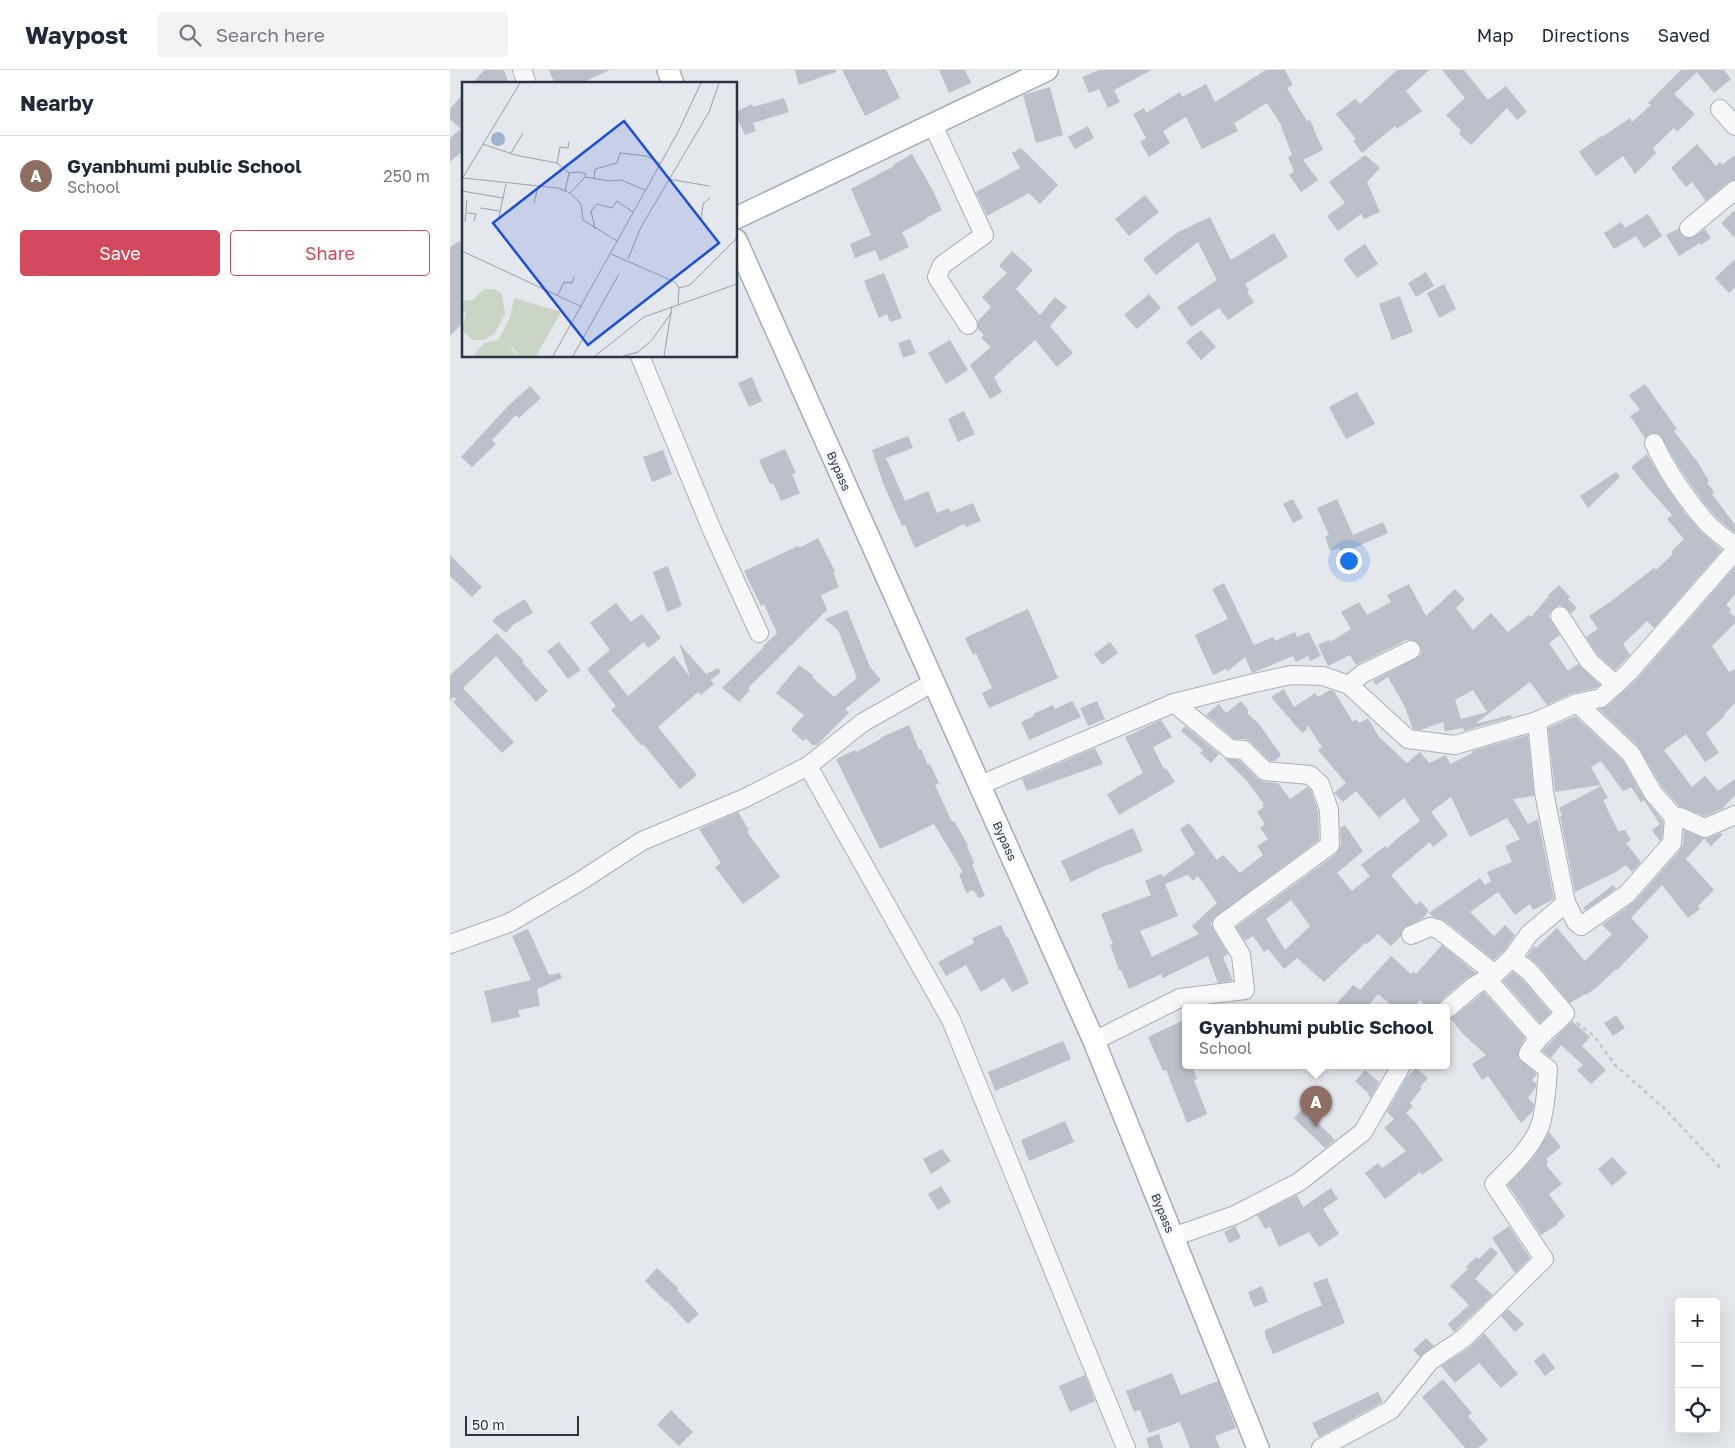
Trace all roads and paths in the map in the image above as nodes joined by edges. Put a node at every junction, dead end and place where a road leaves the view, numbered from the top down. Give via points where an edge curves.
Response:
1 (522, 70) edge
2 (668, 70) edge
3 (1047, 70) edge
4 (526, 82) edge
5 (672, 82) edge
6 (1720, 109) dead end
7 (933, 125) junction
8 (1735, 126) edge
9 (1735, 190) edge
10 (738, 217) edge
11 (1689, 228) dead end
12 (738, 244) edge
13 (968, 325) dead end
14 (641, 358) edge
15 (1654, 443) dead end
16 (1735, 546) edge
17 (1735, 551) edge
18 (1560, 616) dead end
19 (759, 633) dead end
20 (1411, 650) dead end
21 (934, 682) junction
22 (1348, 685) junction
23 (1616, 685) junction
24 (1174, 703) junction
25 (1578, 703) junction
26 (1537, 721) junction
27 (808, 766) junction
28 (980, 786) junction
29 (1735, 815) edge
30 (1674, 817) junction
31 (1566, 903) junction
32 (1412, 935) dead end
33 (450, 944) edge
34 (1512, 958) junction
35 (1490, 976) junction
36 (1450, 1007) edge
37 (1564, 1013) junction
38 (1539, 1038) junction
39 (1094, 1042) junction
40 (1399, 1069) edge
41 (1722, 1170) dead end
42 (1173, 1237) junction
43 (1120, 1446) edge
44 (1258, 1448) edge
45 (1321, 1448) edge

1 - 4 street
2 - 5 main road
3 - 7 main road
6 - 8 street
7 - 10 main road
7 - 13 street via 984,234 942,265 937,277
9 - 11 street
12 - 21 main road, Bypass
14 - 19 street via 712,530
15 - 16 street via 1693,506 1709,525
17 - 23 street
18 - 23 street via 1589,661
20 - 22 street via 1362,674
21 - 27 street via 862,723
21 - 28 main road, Bypass
22 - 24 street via 1323,676 1291,675
22 - 26 street via 1408,739 1455,745
23 - 25 street via 1601,698
24 - 28 street
24 - 39 street via 1230,749 1244,750 1265,771 1310,775 1320,784 1329,810 1330,845 1222,924 1241,955 1245,990 1180,998
25 - 26 street
25 - 30 street via 1631,754 1653,793
26 - 31 street via 1544,792
27 - 33 street via 745,798 642,841 509,923
27 - 43 street via 951,1020
28 - 39 main road, Bypass
29 - 30 street via 1705,828
30 - 31 street via 1672,843 1627,894 1582,926 1576,922
31 - 34 street via 1529,934
32 - 35 street via 1430,927 1438,929
34 - 35 street
34 - 37 street via 1530,972
35 - 36 street
35 - 38 street
37 - 38 street
37 - 41 path via 1594,1036 1615,1064 1665,1109
38 - 45 street via 1528,1054 1548,1069 1540,1126 1514,1166 1494,1184 1544,1259 1464,1338 1430,1361 1391,1410
39 - 42 main road, Bypass
40 - 42 street via 1363,1132 1299,1182 1235,1216
42 - 44 main road, Bypass

